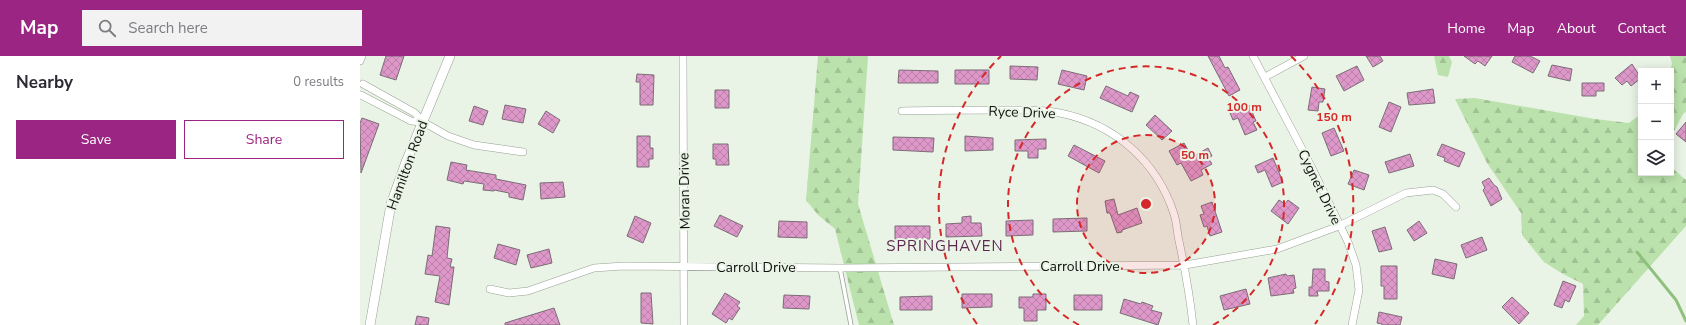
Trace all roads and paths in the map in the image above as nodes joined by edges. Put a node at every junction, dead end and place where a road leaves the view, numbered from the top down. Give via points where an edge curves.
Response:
1 (362, 56) edge
2 (450, 56) edge
3 (683, 56) edge
4 (1253, 56) edge
5 (1304, 56) edge
6 (360, 61) edge
7 (1265, 77) junction
8 (361, 81) edge
9 (361, 96) edge
10 (902, 111) dead end
11 (423, 122) junction
12 (523, 152) dead end
13 (1456, 207) dead end
14 (1339, 226) junction
15 (1185, 265) junction
16 (685, 266) junction
17 (840, 268) junction
18 (490, 289) dead end
19 (370, 325) edge
20 (684, 325) edge
21 (851, 325) edge
22 (1193, 325) edge
23 (1352, 325) edge

1 - 6 street
2 - 11 street, Hamilton Road
3 - 16 street, Moran Drive
4 - 7 street, Cygnet Drive
5 - 7 street
7 - 14 street, Cygnet Drive
8 - 9 street
8 - 11 street via 415,114
9 - 11 street via 411,121
10 - 15 street, Ryce Drive via 1059,112 1094,123 1125,141 1150,168 1175,215
11 - 12 street via 461,141
11 - 19 street, Hamilton Road via 391,204
13 - 14 street, Carroll Drive via 1443,194 1433,190 1406,193
14 - 15 street, Carroll Drive via 1277,249
14 - 23 street, Cygnet Drive via 1356,265 1359,290
15 - 17 street, Carroll Drive
15 - 22 street, Ryce Drive
16 - 17 street, Carroll Drive
16 - 18 street, Carroll Drive via 594,268 528,290 509,293
16 - 20 street, Moran Drive
17 - 21 lane

